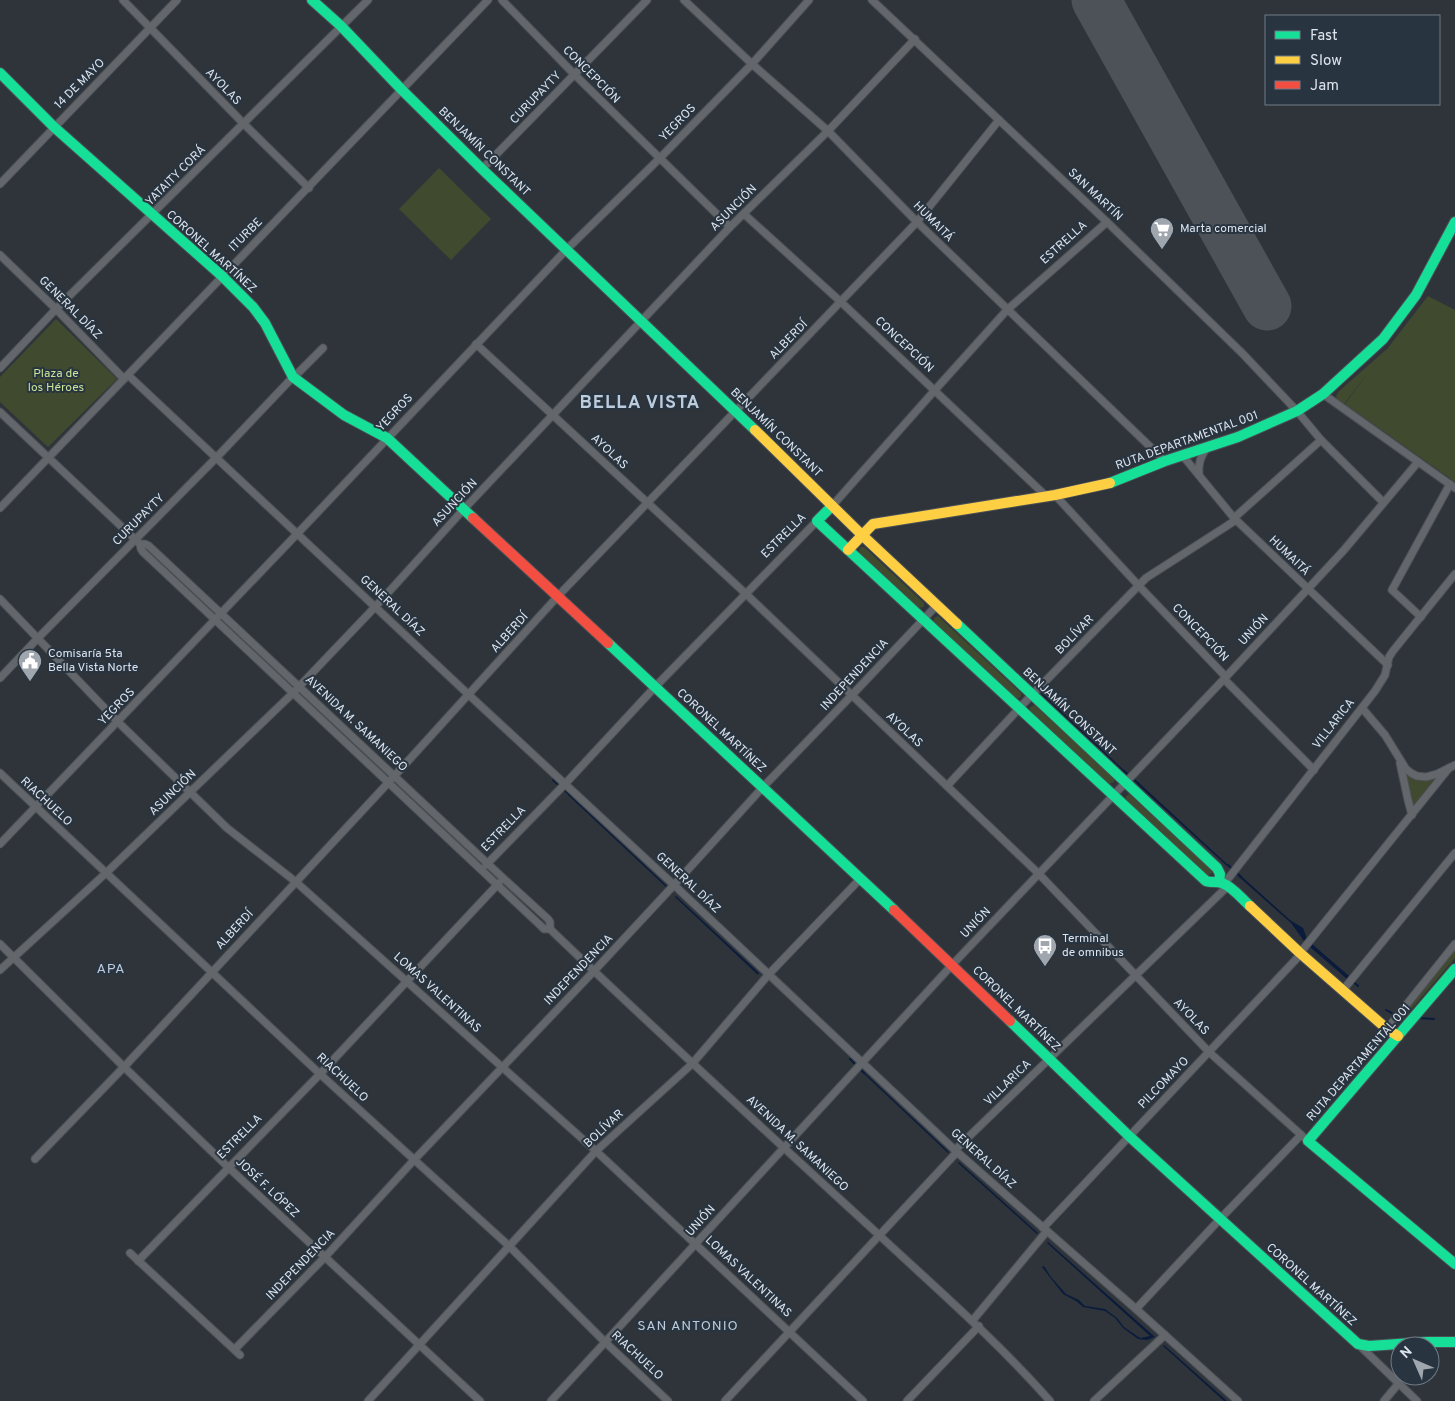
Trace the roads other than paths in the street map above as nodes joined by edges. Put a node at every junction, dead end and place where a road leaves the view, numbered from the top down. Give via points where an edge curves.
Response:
1 (123, 0) edge
2 (177, 0) edge
3 (312, 0) edge
4 (368, 0) edge
5 (488, 0) edge
6 (502, 0) edge
7 (647, 0) edge
8 (684, 0) edge
9 (809, 0) edge
10 (872, 0) edge
11 (341, 26) junction
12 (151, 28) junction
13 (915, 39) junction
14 (752, 64) junction
15 (0, 73) edge
16 (574, 74) junction
17 (402, 90) junction
18 (999, 120) junction
19 (244, 124) junction
20 (54, 127) junction
21 (828, 131) junction
22 (659, 159) junction
23 (482, 169) junction
24 (0, 184) edge
25 (309, 188) junction
26 (744, 214) junction
27 (152, 215) junction
28 (917, 222) junction
29 (1107, 222) junction
30 (1455, 222) edge
31 (730, 228) junction
32 (567, 249) junction
33 (0, 254) edge
34 (222, 276) junction
35 (841, 302) junction
36 (56, 309) junction
37 (1008, 310) junction
38 (642, 320) junction
39 (476, 344) junction
40 (322, 348) dead end
41 (0, 368) edge
42 (296, 374) junction
43 (126, 377) junction
44 (935, 390) junction
45 (1323, 394) junction
46 (736, 411) junction
47 (1297, 411) junction
48 (0, 412) edge
49 (554, 415) junction
50 (387, 438) junction
51 (1321, 440) junction
52 (1209, 447) junction
53 (1183, 456) junction
54 (48, 458) junction
55 (216, 458) junction
56 (1165, 461) junction
57 (1418, 462) junction
58 (1198, 475) junction
59 (1453, 486) edge
60 (1051, 496) junction
61 (1383, 502) junction
62 (648, 503) junction
63 (832, 506) junction
64 (0, 508) edge
65 (464, 509) junction
66 (1235, 519) junction
67 (817, 521) junction
68 (298, 534) junction
69 (862, 535) junction
70 (138, 542) junction
71 (848, 550) junction
72 (1455, 574) edge
73 (1139, 586) junction
74 (1307, 589) junction
75 (745, 593) junction
76 (558, 596) junction
77 (0, 599) edge
78 (937, 605) junction
79 (376, 606) junction
80 (221, 613) junction
81 (1421, 617) junction
82 (923, 619) junction
83 (215, 620) junction
84 (38, 638) junction
85 (1388, 665) junction
86 (0, 678) edge
87 (1225, 678) junction
88 (299, 686) junction
89 (655, 687) junction
90 (292, 693) junction
91 (469, 695) junction
92 (1032, 695) junction
93 (852, 696) junction
94 (1020, 708) junction
95 (1362, 708) junction
96 (118, 722) junction
97 (1399, 757) junction
98 (1452, 766) edge
99 (1314, 770) junction
100 (0, 773) edge
101 (395, 776) junction
102 (1129, 779) junction
103 (388, 783) junction
104 (946, 786) junction
105 (562, 787) junction
106 (763, 787) junction
107 (190, 792) junction
108 (1114, 795) junction
109 (36, 808) junction
110 (1412, 814) junction
111 (0, 844) edge
112 (1455, 854) edge
113 (488, 863) junction
114 (481, 870) junction
115 (106, 873) junction
116 (1039, 874) junction
117 (503, 878) junction
118 (860, 879) junction
119 (296, 882) junction
120 (1224, 884) junction
121 (496, 885) junction
122 (671, 889) junction
123 (550, 929) junction
124 (0, 944) edge
125 (1455, 944) edge
126 (1301, 954) junction
127 (12, 958) junction
128 (952, 965) junction
129 (1455, 969) edge
130 (0, 970) edge
131 (212, 971) junction
132 (594, 971) junction
133 (1136, 975) junction
134 (766, 978) junction
135 (407, 981) junction
136 (1343, 990) junction
137 (1387, 1029) junction
138 (1398, 1036) junction
139 (1209, 1052) junction
140 (1049, 1059) junction
141 (692, 1064) junction
142 (502, 1066) junction
143 (859, 1066) junction
144 (124, 1067) junction
145 (320, 1074) junction
146 (1129, 1136) junction
147 (1305, 1138) junction
148 (784, 1146) junction
149 (596, 1151) junction
150 (954, 1154) junction
151 (35, 1159) dead end
152 (414, 1160) junction
153 (228, 1167) junction
154 (1220, 1219) junction
155 (1043, 1233) junction
156 (880, 1236) junction
157 (696, 1244) junction
158 (508, 1246) junction
159 (130, 1253) dead end
160 (325, 1257) junction
161 (138, 1261) junction
162 (1455, 1264) edge
163 (1136, 1309) junction
164 (973, 1320) junction
165 (978, 1326) junction
166 (790, 1332) junction
167 (1161, 1340) junction
168 (605, 1342) junction
169 (1455, 1342) edge
170 (1358, 1344) junction
171 (420, 1345) junction
172 (1390, 1376) edge
173 (1396, 1386) edge
174 (1400, 1386) edge
175 (368, 1401) edge
176 (480, 1401) edge
177 (551, 1401) edge
178 (668, 1401) edge
179 (724, 1401) edge
180 (863, 1401) edge
181 (907, 1401) edge
182 (1050, 1401) edge
183 (1094, 1401) edge
184 (1238, 1401) edge
185 (1384, 1401) edge
186 (1417, 1401) edge

1 - 12 street, AYOLAS
2 - 12 street, 14 DE MAYO
3 - 11 street, BENJAMÍN CONSTANT
4 - 11 street, YATAITY CORÁ
5 - 17 street, ITURBE
6 - 16 street, CONCEPCIÓN
7 - 16 street, CURUPAYTY
8 - 14 street, HUMAITÁ
9 - 14 street, YEGROS
10 - 13 street, SAN MARTÍN
11 - 17 street, BENJAMÍN CONSTANT
11 - 19 street, YATAITY CORÁ
12 - 19 street, AYOLAS
12 - 20 street, 14 DE MAYO
13 - 18 street, SAN MARTÍN
13 - 21 street, ASUNCIÓN
14 - 21 street, HUMAITÁ
14 - 22 street, YEGROS
15 - 20 street, CORONEL MARTÍNEZ
16 - 22 street, CONCEPCIÓN
16 - 23 street, CURUPAYTY
17 - 23 street, BENJAMÍN CONSTANT
17 - 25 street, ITURBE
18 - 28 street, ALBERDÍ
18 - 29 street, SAN MARTÍN
19 - 25 street, AYOLAS
19 - 27 street, YATAITY CORÁ
20 - 24 street, 14 DE MAYO
20 - 27 street, CORONEL MARTÍNEZ
21 - 26 street, ASUNCIÓN
21 - 28 street, HUMAITÁ
22 - 31 street, CONCEPCIÓN
22 - 32 street, YEGROS
23 - 32 street, BENJAMÍN CONSTANT
25 - 34 street, ITURBE
26 - 31 street, ASUNCIÓN
26 - 35 street, CONCEPCIÓN
27 - 34 street, CORONEL MARTÍNEZ
27 - 36 street, YATAITY CORÁ
28 - 35 street, ALBERDÍ
28 - 37 street, HUMAITÁ
29 - 37 street, ESTRELLA
29 - 47 street, SAN MARTÍN
30 - 45 street, RUTA DEPARTAMENTAL 001 via 1416,295 1383,339
31 - 38 street, ASUNCIÓN
32 - 38 street, BENJAMÍN CONSTANT
32 - 39 street, YEGROS
33 - 36 street, GENERAL DÍAZ
34 - 42 street, CORONEL MARTÍNEZ via 260,315 290,373
34 - 43 street, ITURBE
35 - 44 street, CONCEPCIÓN
35 - 46 street, ALBERDÍ
36 - 41 street, YATAITY CORÁ
36 - 43 street, GENERAL DÍAZ
37 - 44 street, ESTRELLA
37 - 56 street, HUMAITÁ
38 - 46 street, BENJAMÍN CONSTANT
38 - 49 street, ASUNCIÓN
39 - 49 street, AYOLAS
39 - 50 street, YEGROS
40 - 42 street, CURUPAYTY
42 - 50 street, CORONEL MARTÍNEZ via 338,411
42 - 55 street, CURUPAYTY
43 - 54 street, ITURBE
43 - 55 street, GENERAL DÍAZ
44 - 60 street, CONCEPCIÓN
44 - 63 street, ESTRELLA
45 - 47 street, RUTA DEPARTAMENTAL 001
45 - 57 street
46 - 62 street, ALBERDÍ
46 - 63 street, BENJAMÍN CONSTANT
47 - 51 street, SAN MARTÍN
47 - 52 street, RUTA DEPARTAMENTAL 001
48 - 54 street, AVENIDA M. SAMANIEGO
49 - 62 street, AYOLAS
49 - 65 street, ASUNCIÓN
50 - 65 street, CORONEL MARTÍNEZ
50 - 68 street, YEGROS
51 - 61 street, SAN MARTÍN
51 - 66 street, BOLÍVAR
52 - 53 street, RUTA DEPARTAMENTAL 001
52 - 58 street via 1200,460
53 - 56 street, RUTA DEPARTAMENTAL 001
53 - 58 street, HUMAITÁ
54 - 64 street, ITURBE
54 - 70 street, AVENIDA M. SAMANIEGO
55 - 68 street, GENERAL DÍAZ
55 - 70 street, CURUPAYTY
56 - 60 street, RUTA DEPARTAMENTAL 001 via 1111,482
57 - 59 street
57 - 61 street, UNIÓN
58 - 66 street, HUMAITÁ
59 - 81 street via 1392,590
60 - 69 street, RUTA DEPARTAMENTAL 001 via 873,524
60 - 73 street, CONCEPCIÓN
61 - 74 street, UNIÓN
62 - 75 street, AYOLAS
62 - 76 street, ALBERDÍ
63 - 67 street, ESTRELLA
63 - 69 street, BENJAMÍN CONSTANT
65 - 76 street, CORONEL MARTÍNEZ
65 - 79 street, ASUNCIÓN
66 - 73 street, BOLÍVAR via 1146,578
66 - 74 street, HUMAITÁ
67 - 71 street, BENJAMÍN CONSTANT
67 - 75 street, ESTRELLA
68 - 79 street, GENERAL DÍAZ
68 - 80 street, YEGROS
69 - 71 street, RUTA DEPARTAMENTAL 001
69 - 78 street, BENJAMÍN CONSTANT
70 - 80 street, AVENIDA M. SAMANIEGO via 149,546
70 - 83 street, AVENIDA M. SAMANIEGO via 143,552
70 - 84 street, CURUPAYTY
71 - 82 street, BENJAMÍN CONSTANT
72 - 81 street, VILLARICA
73 - 87 street, CONCEPCIÓN
73 - 92 street, BOLÍVAR
74 - 85 street, HUMAITÁ
74 - 87 street, UNIÓN
75 - 89 street, ESTRELLA
75 - 93 street, AYOLAS
76 - 89 street, CORONEL MARTÍNEZ
76 - 91 street, ALBERDÍ
77 - 84 street, LOMAS VALENTINAS
78 - 82 street, INDEPENDENCIA
78 - 92 street, BENJAMÍN CONSTANT
79 - 88 street, ASUNCIÓN
79 - 91 street, GENERAL DÍAZ
80 - 83 street, YEGROS
80 - 88 street, AVENIDA M. SAMANIEGO
81 - 85 street, VILLARICA via 1393,651
82 - 93 street, INDEPENDENCIA
82 - 94 street, BENJAMÍN CONSTANT
83 - 90 street, AVENIDA M. SAMANIEGO
83 - 96 street, YEGROS
84 - 86 street, CURUPAYTY
84 - 96 street, LOMAS VALENTINAS
85 - 95 street, VILLARICA via 1385,675
87 - 99 street, CONCEPCIÓN
87 - 102 street, UNIÓN
88 - 90 street, ASUNCIÓN
88 - 101 street, AVENIDA M. SAMANIEGO
89 - 105 street, ESTRELLA
89 - 106 street, CORONEL MARTÍNEZ
90 - 103 street, AVENIDA M. SAMANIEGO
90 - 107 street, ASUNCIÓN
91 - 101 street, ALBERDÍ
91 - 105 street, GENERAL DÍAZ
92 - 94 street, BOLÍVAR
92 - 102 street, BENJAMÍN CONSTANT
93 - 104 street, AYOLAS
93 - 106 street, INDEPENDENCIA
94 - 104 street, BOLÍVAR
94 - 108 street, BENJAMÍN CONSTANT
95 - 97 street
95 - 99 street, VILLARICA
96 - 107 street, LOMAS VALENTINAS
96 - 109 street, YEGROS
97 - 98 street via 1406,769 1421,777 1437,774
97 - 110 street
98 - 110 street, PILCOMAYO
99 - 120 street, VILLARICA
100 - 109 street, RIACHUELO
101 - 103 street, ALBERDÍ
101 - 113 street, AVENIDA M. SAMANIEGO
102 - 108 street, UNIÓN
102 - 120 street, BENJAMÍN CONSTANT via 1217,868
103 - 114 street, AVENIDA M. SAMANIEGO
103 - 119 street, ALBERDÍ
104 - 116 street, AYOLAS
105 - 113 street, ESTRELLA
105 - 122 street, GENERAL DÍAZ
106 - 118 street, CORONEL MARTÍNEZ
106 - 122 street, INDEPENDENCIA
107 - 115 street, ASUNCIÓN
107 - 119 street, LOMAS VALENTINAS via 227,828
108 - 116 street, UNIÓN
108 - 120 street, BENJAMÍN CONSTANT via 1206,881
109 - 111 street, YEGROS
109 - 115 street, RIACHUELO
110 - 126 street, PILCOMAYO
112 - 136 street
113 - 114 street, ESTRELLA
113 - 117 street, AVENIDA M. SAMANIEGO
114 - 121 street, AVENIDA M. SAMANIEGO
115 - 127 street, ASUNCIÓN
115 - 131 street, RIACHUELO
116 - 128 street, UNIÓN
116 - 133 street, AYOLAS
117 - 121 street, ESTRELLA
117 - 123 street, AVENIDA M. SAMANIEGO via 548,919
118 - 128 street, CORONEL MARTÍNEZ
118 - 134 street, BOLÍVAR
119 - 131 street, ALBERDÍ
119 - 135 street, LOMAS VALENTINAS
120 - 126 street, BENJAMÍN CONSTANT
120 - 133 street, VILLARICA
121 - 123 street, AVENIDA M. SAMANIEGO via 544,929
121 - 135 street, ESTRELLA
122 - 132 street, INDEPENDENCIA
122 - 134 street, GENERAL DÍAZ
123 - 132 street, AVENIDA M. SAMANIEGO
124 - 127 street, JOSÉ F. LÓPEZ
125 - 137 street
126 - 136 street, BENJAMÍN CONSTANT
126 - 139 street, PILCOMAYO
127 - 130 street, ASUNCIÓN
127 - 144 street, JOSÉ F. LÓPEZ
128 - 140 street, CORONEL MARTÍNEZ
128 - 143 street, UNIÓN
129 - 138 street, RUTA DEPARTAMENTAL 001
131 - 144 street, ALBERDÍ
131 - 145 street, RIACHUELO
132 - 141 street, AVENIDA M. SAMANIEGO
132 - 142 street, INDEPENDENCIA
133 - 139 street, AYOLAS
133 - 140 street, VILLARICA
134 - 141 street, BOLÍVAR
134 - 143 street, GENERAL DÍAZ
135 - 142 street, LOMAS VALENTINAS
135 - 145 street, ESTRELLA
136 - 137 street, BENJAMÍN CONSTANT
137 - 138 street, BENJAMÍN CONSTANT
138 - 147 street, RUTA DEPARTAMENTAL 001
139 - 146 street, PILCOMAYO
139 - 147 street, AYOLAS
140 - 146 street, CORONEL MARTÍNEZ
140 - 150 street, VILLARICA
141 - 148 street, AVENIDA M. SAMANIEGO
141 - 149 street, BOLÍVAR
142 - 149 street, LOMAS VALENTINAS
142 - 152 street, INDEPENDENCIA
143 - 148 street, UNIÓN
143 - 150 street, GENERAL DÍAZ
144 - 151 street, ALBERDÍ
144 - 153 street, JOSÉ F. LÓPEZ
145 - 152 street, RIACHUELO
145 - 153 street, ESTRELLA
146 - 154 street, CORONEL MARTÍNEZ
146 - 155 street, PILCOMAYO
147 - 154 street
147 - 162 street, RUTA DEPARTAMENTAL 001
148 - 156 street, AVENIDA M. SAMANIEGO
148 - 157 street, UNIÓN
149 - 157 street, LOMAS VALENTINAS
149 - 158 street, BOLÍVAR
150 - 155 street, GENERAL DÍAZ
150 - 156 street, VILLARICA
152 - 158 street, RIACHUELO
152 - 160 street, INDEPENDENCIA
153 - 160 street, JOSÉ F. LÓPEZ
153 - 161 street, ESTRELLA
154 - 163 street
154 - 170 street, CORONEL MARTÍNEZ
155 - 163 street, GENERAL DÍAZ
155 - 164 street, PILCOMAYO
156 - 164 street, AVENIDA M. SAMANIEGO
156 - 166 street, VILLARICA
157 - 166 street, LOMAS VALENTINAS
157 - 168 street, UNIÓN
158 - 168 street, RIACHUELO
158 - 171 street, BOLÍVAR
159 - 161 street, INDEPENDENCIA
160 - 161 street, INDEPENDENCIA via 238,1352
160 - 171 street, JOSÉ F. LÓPEZ
163 - 167 street, GENERAL DÍAZ
164 - 165 street, AVENIDA M. SAMANIEGO
165 - 181 street
165 - 182 street, AVENIDA M. SAMANIEGO
166 - 179 street, VILLARICA
166 - 180 street, LOMAS VALENTINAS
167 - 183 street
167 - 184 street, GENERAL DÍAZ
168 - 177 street, UNIÓN
168 - 178 street, RIACHUELO
169 - 170 street, CORONEL MARTÍNEZ
170 - 172 street
171 - 175 street, BOLÍVAR
171 - 176 street, JOSÉ F. LÓPEZ
173 - 185 street
174 - 186 street

